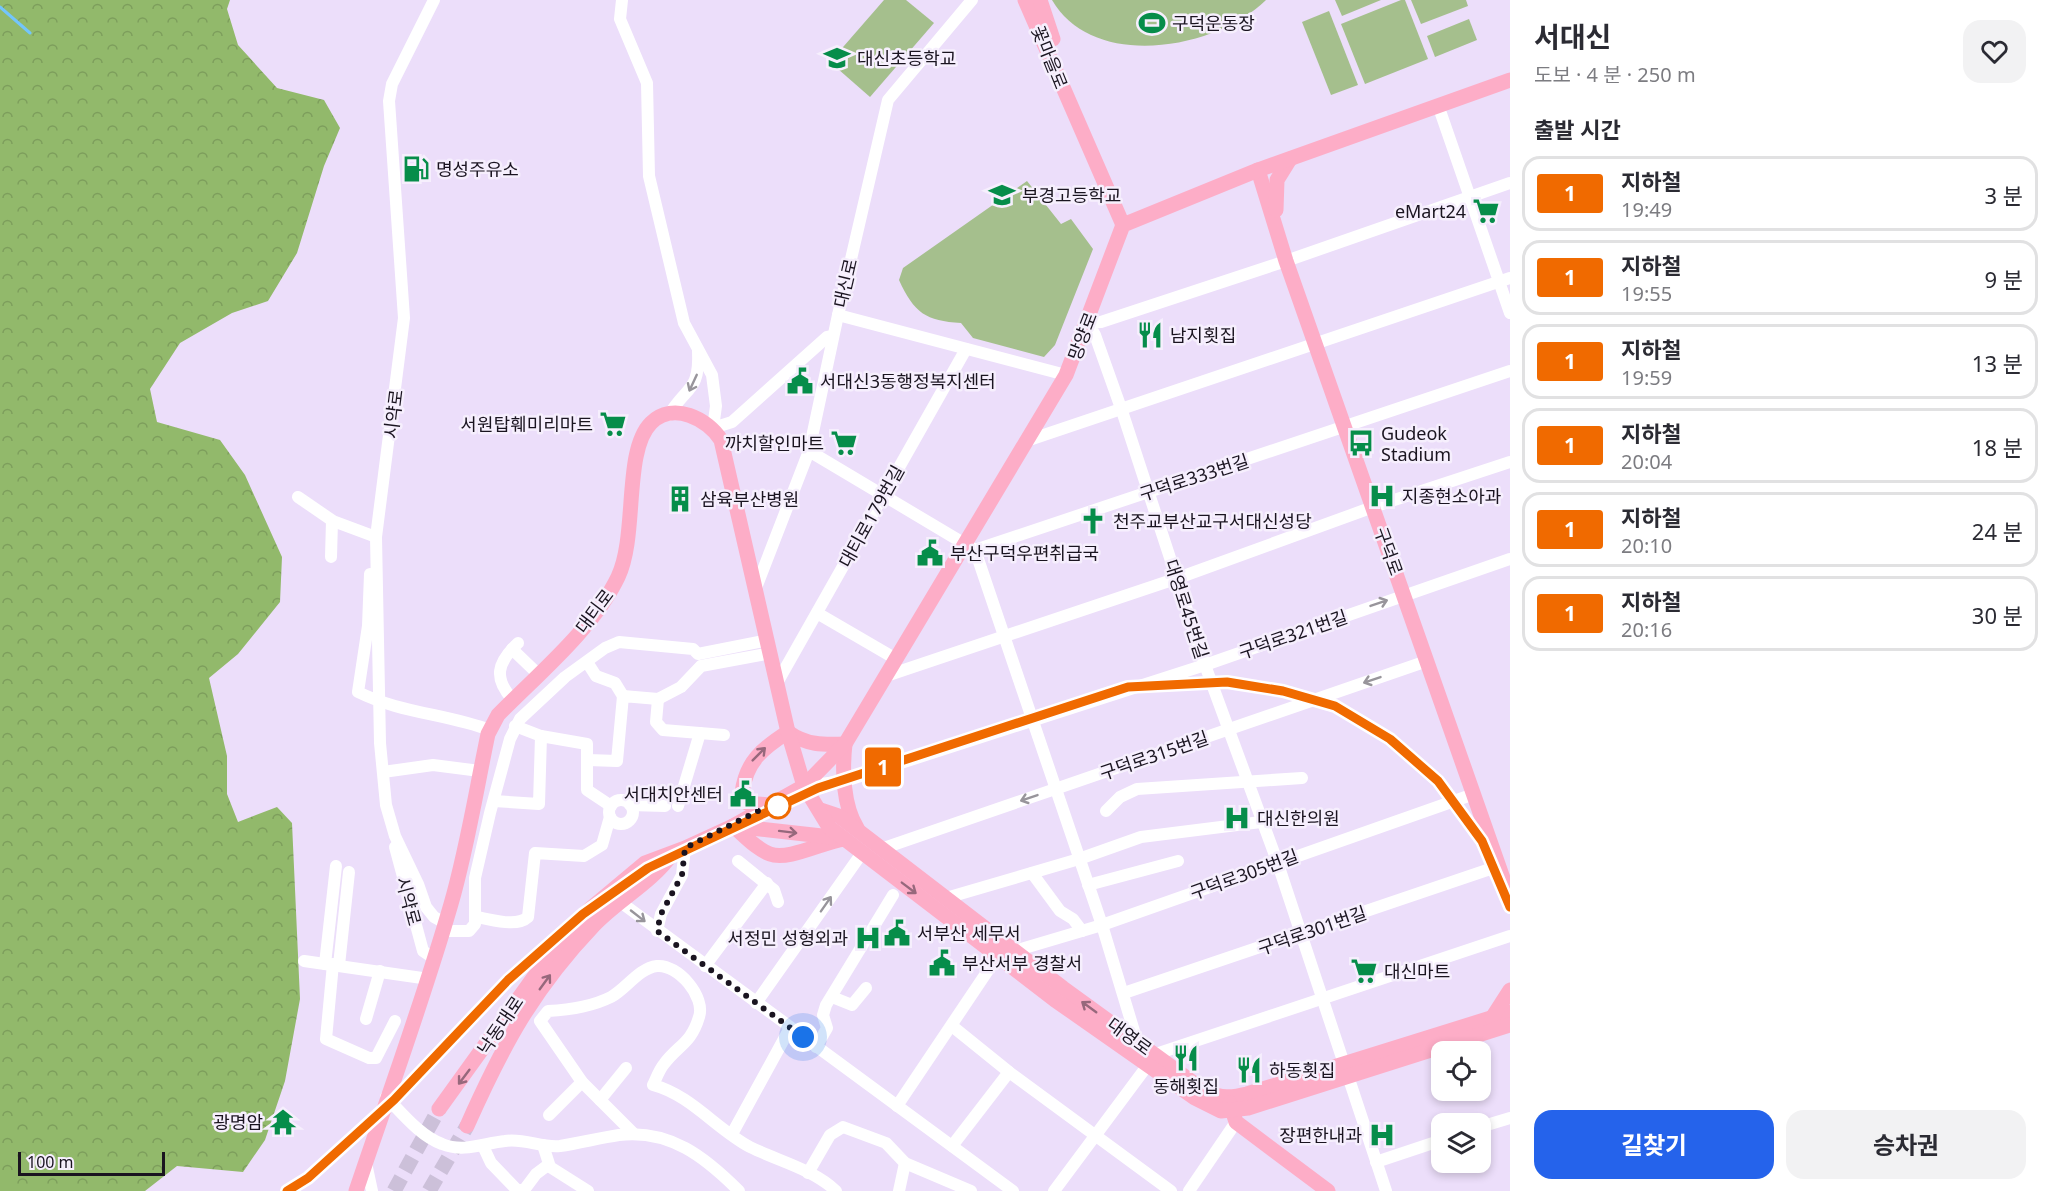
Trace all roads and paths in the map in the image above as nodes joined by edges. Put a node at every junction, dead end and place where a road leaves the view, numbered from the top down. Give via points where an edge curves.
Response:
1 (434, 0) edge
2 (622, 0) edge
3 (972, 0) edge
4 (1025, 0) edge
5 (1040, 0) edge
6 (1508, 78) edge
7 (1438, 105) junction
8 (1077, 114) junction
9 (1290, 159) junction
10 (1258, 170) junction
11 (1510, 183) edge
12 (1469, 197) junction
13 (1123, 225) junction
14 (1277, 231) junction
15 (1286, 261) junction
16 (1504, 280) edge
17 (1510, 313) edge
18 (838, 315) junction
19 (1088, 323) junction
20 (833, 336) junction
21 (1314, 342) junction
22 (698, 344) junction
23 (966, 349) junction
24 (1510, 371) edge
25 (1066, 375) junction
26 (1122, 411) junction
27 (669, 415) junction
28 (1345, 427) junction
29 (714, 428) junction
30 (1029, 440) junction
31 (809, 451) junction
32 (1510, 462) edge
33 (1149, 491) junction
34 (883, 495) junction
35 (298, 497) dead end
36 (1373, 507) junction
37 (332, 521) junction
38 (373, 537) junction
39 (970, 547) junction
40 (331, 557) dead end
41 (1510, 559) edge
42 (1178, 578) junction
43 (756, 588) junction
44 (1404, 594) junction
45 (817, 612) junction
46 (1004, 636) junction
47 (770, 646) junction
48 (896, 659) junction
49 (1427, 661) junction
50 (587, 662) junction
51 (1205, 665) junction
52 (538, 674) junction
53 (886, 676) junction
54 (777, 682) junction
55 (623, 696) junction
56 (658, 699) junction
57 (513, 700) junction
58 (380, 703) junction
59 (1033, 720) junction
60 (515, 726) junction
61 (490, 730) junction
62 (1229, 730) junction
63 (788, 732) junction
64 (700, 733) junction
65 (724, 735) dead end
66 (541, 736) junction
67 (845, 744) junction
68 (588, 760) junction
69 (480, 771) junction
70 (382, 772) junction
71 (1302, 778) dead end
72 (845, 781) junction
73 (1247, 781) junction
74 (804, 786) junction
75 (1056, 789) junction
76 (1474, 794) junction
77 (494, 801) junction
78 (630, 805) junction
79 (770, 805) junction
80 (665, 806) dead end
81 (678, 806) dead end
82 (821, 810) junction
83 (1106, 811) dead end
84 (610, 812) junction
85 (1261, 822) junction
86 (733, 826) junction
87 (861, 833) junction
88 (395, 836) junction
89 (844, 839) junction
90 (881, 849) junction
91 (679, 851) junction
92 (862, 853) junction
93 (1079, 859) junction
94 (738, 861) dead end
95 (1178, 861) dead end
96 (1277, 861) junction
97 (336, 866) dead end
98 (1499, 866) junction
99 (349, 872) dead end
100 (1032, 873) junction
101 (767, 883) junction
102 (1088, 885) junction
103 (893, 895) dead end
104 (946, 898) junction
105 (1510, 898) edge
106 (619, 902) junction
107 (778, 902) dead end
108 (476, 917) junction
109 (1102, 925) junction
110 (444, 927) junction
111 (657, 931) junction
112 (1082, 931) junction
113 (1301, 934) junction
114 (1510, 936) edge
115 (1014, 951) junction
116 (997, 957) junction
117 (435, 959) junction
118 (304, 961) dead end
119 (332, 964) junction
120 (705, 966) junction
121 (380, 971) junction
122 (429, 979) junction
123 (866, 988) dead end
124 (1510, 990) edge
125 (1124, 993) junction
126 (832, 997) junction
127 (1323, 997) junction
128 (756, 1003) junction
129 (366, 1019) dead end
130 (395, 1021) dead end
131 (1505, 1022) edge
132 (952, 1026) junction
133 (790, 1028) junction
134 (1137, 1041) junction
135 (816, 1047) junction
136 (1152, 1060) junction
137 (626, 1068) dead end
138 (1345, 1071) junction
139 (1009, 1072) junction
140 (582, 1082) junction
141 (386, 1097) junction
142 (600, 1100) junction
143 (897, 1106) junction
144 (440, 1108) tunnel mouth
145 (1233, 1111) junction
146 (549, 1115) dead end
147 (1510, 1118) edge
148 (1491, 1124) edge
149 (467, 1125) tunnel mouth
150 (634, 1134) junction
151 (732, 1134) junction
152 (1096, 1135) junction
153 (1431, 1144) edge
154 (543, 1145) junction
155 (483, 1146) junction
156 (952, 1146) junction
157 (366, 1158) junction
158 (1376, 1162) junction
159 (905, 1163) junction
160 (548, 1165) junction
161 (808, 1173) junction
162 (356, 1191) edge
163 (372, 1191) edge
164 (588, 1191) edge
165 (739, 1191) edge
166 (836, 1191) edge
167 (899, 1191) edge
168 (971, 1191) edge
169 (1013, 1191) edge
170 (1054, 1191) edge
171 (1172, 1191) edge
172 (1189, 1191) edge
173 (1328, 1191) edge
174 (1386, 1191) edge

1 - 38 street, 시약로 via 392,84 389,101 404,318
2 - 22 street via 620,19 647,83 648,176 684,323
3 - 18 street, 대신로 via 888,100
4 - 8 main road, 꽃마을로 via 1062,90
5 - 8 main road, 꽃마을로
6 - 7 main road
7 - 9 main road
7 - 12 street
8 - 13 main road, 꽃마을로
9 - 10 main road
9 - 14 main road via 1275,188
10 - 13 main road
10 - 14 main road, 구덕로
11 - 12 street
12 - 15 street
12 - 16 street
13 - 19 main road, 망양로
14 - 15 main road, 구덕로
15 - 19 street
15 - 21 main road, 구덕로
16 - 17 street
16 - 21 street
18 - 20 street, 대신로
18 - 23 street
19 - 25 main road, 망양로
19 - 26 street, 대영로45번길
20 - 29 street via 827,337 732,422
20 - 31 street, 대신로
21 - 26 street
21 - 28 main road, 구덕로
22 -> 27 street via 693,388
22 - 29 street via 712,375
23 - 25 street
23 - 34 street, 대티로179번길
24 - 28 street, 구덕로333번길
25 - 30 main road, 망양로
26 - 30 street
26 - 33 street, 대영로45번길
27 - 29 main road via 695,416
27 - 52 main road, 대티로 via 650,424 638,446 628,549 618,577 595,615
28 - 33 street, 구덕로333번길
28 - 36 main road, 구덕로
29 - 43 main road via 726,453
30 - 39 main road, 망양로
31 - 34 street
31 - 43 street, 대신로
32 - 36 street
33 - 39 street, 구덕로333번길
33 - 42 street, 대영로45번길
34 - 39 street
34 - 45 street, 대티로179번길
35 - 37 street
36 - 42 street
36 - 44 main road, 구덕로
37 - 38 street
37 - 40 street
38 - 58 street, 시약로
38 - 58 street via 368,626 358,692
39 - 46 street
39 - 48 main road, 망양로
41 - 44 street, 구덕로321번길
42 - 46 street
42 - 51 street, 대영로45번길
43 - 47 main road
44 - 49 main road, 구덕로
51 -> 44 street, 구덕로321번길
45 - 48 street
45 - 54 street, 대티로179번길
46 - 53 street
46 - 59 street
47 - 50 street via 698,654 693,649 619,642
47 - 54 main road
47 - 56 street via 701,666 681,687
48 - 53 main road, 망양로
49 -> 62 street, 구덕로315번길
49 - 76 main road, 구덕로
50 - 55 street via 597,675 615,683
50 - 60 street via 527,711
51 - 59 street, 구덕로321번길
51 - 62 street, 대영로45번길
52 - 57 main road, 대티로
52 - 57 street via 515,646 502,662 500,679
53 - 67 main road, 망양로
54 - 63 main road
55 - 56 street
55 - 68 street via 617,761
56 - 64 street via 657,727
57 - 61 main road, 대티로
58 - 61 street
58 - 70 street, 시약로
59 - 72 street, 구덕로321번길
59 - 75 street
60 - 66 street
60 - 77 street
61 - 69 main road, 대티로
62 - 73 street, 대영로45번길
62 - 75 street, 구덕로315번길
63 - 67 main road via 816,745
63 - 74 main road
79 -> 63 main road via 747,803 743,784 759,752
64 - 65 street
64 - 81 street
66 - 68 street via 587,744
66 - 77 street via 539,804
67 - 72 main road
67 - 74 main road, 망양로
68 - 84 street via 587,790
69 - 70 street via 433,765
69 - 110 main road, 대티로
70 - 88 street, 시약로
71 - 73 street
72 - 74 street, 구덕로321번길
72 - 87 main road via 851,814
73 - 83 street via 1137,789 1120,797
73 - 85 street, 대영로45번길
74 - 79 main road, 낙동대로
74 - 82 main road, 대영로
75 -> 90 street, 구덕로315번길
75 - 93 street
76 - 96 street, 구덕로305번길
76 - 98 main road, 구덕로
77 - 108 street via 476,878
78 - 80 street
78 - 84 street via 620,801
78 - 84 street via 632,816 627,822 619,824
79 - 86 main road, 낙동대로
82 - 87 main road, 대영로 via 839,816
82 - 89 main road, 대영로 via 829,827
84 - 108 street via 602,845 584,856 535,853 528,917 516,924
85 - 93 street via 1141,837
85 - 96 street, 대영로45번길
86 -> 89 main road
86 - 89 main road via 756,845 778,856
86 - 91 main road, 낙동대로
87 - 90 main road, 대영로
88 - 110 street, 시약로 via 426,907
88 - 117 street, 시약로 via 395,850 423,951
89 - 92 main road, 대영로
90 - 104 main road, 대영로
91 - 106 main road, 낙동대로 via 658,873
91 - 111 street via 682,875 661,914
91 -> 144 main road, 낙동대로 via 645,863 569,930
92 -> 116 main road, 대영로
128 -> 92 street
93 - 100 street
93 - 102 street
94 - 101 street
95 - 102 street
96 - 109 street, 구덕로305번길
96 - 113 street, 대영로45번길
97 - 119 street
98 - 105 main road, 구덕로
98 - 113 street, 구덕로301번길
99 - 119 street
100 - 104 street
100 - 112 street via 1060,911
101 - 107 street
101 - 120 street
102 - 109 street
103 - 126 street
104 - 115 main road, 대영로
106 -> 111 street
149 -> 106 main road, 낙동대로 via 520,1017 561,960
108 - 110 street via 469,931
109 - 112 street, 구덕로305번길
109 - 125 street
110 - 117 main road, 대티로
111 - 120 street
112 - 115 street, 구덕로305번길
113 - 125 street, 구덕로301번길
113 - 127 street, 대영로45번길
114 - 127 street
134 -> 115 main road, 대영로
116 - 132 street
116 - 136 main road, 대영로
117 - 122 main road, 대티로
118 - 119 street
119 - 121 street
119 - 130 street via 326,1039 376,1058
120 - 128 street
121 - 122 street
121 - 129 street
122 - 141 main road, 대티로
123 - 126 street via 852,1005
124 - 131 main road
125 - 134 street
126 - 135 street via 823,1015 826,1028
127 - 136 street
127 - 138 street, 대영로45번길
128 - 133 street
131 - 138 main road
132 - 139 street
132 - 143 street
133 - 135 street
133 - 151 street
134 - 136 main road, 대영로
135 - 143 street
136 - 145 main road, 대영로 via 1208,1106 1221,1112
136 - 152 street
137 - 142 street
138 - 145 main road
138 - 158 street, 대영로45번길
139 - 152 street
139 - 156 street
140 - 142 street
140 - 146 street
140 - 151 street via 541,1017 548,1011 611,997 646,970 654,966 667,968 694,992 700,1015 691,1038 664,1064 653,1085 677,1094
141 - 155 street via 438,1143 466,1148
141 - 157 main road, 대티로
142 - 150 street
143 - 156 street
145 - 172 street
145 - 173 main road
147 - 148 street
150 - 154 street via 561,1146
150 - 165 street via 680,1143
151 - 161 street via 748,1146
152 - 170 street
152 - 171 street
153 - 158 street
154 - 155 street via 511,1140
154 - 160 street
155 - 160 street via 491,1163 517,1190 524,1190
156 - 169 street
157 - 162 main road, 대티로
157 - 163 street
158 - 174 street, 대영로45번길
159 - 161 street via 886,1143 843,1127 830,1135
159 - 167 street
159 - 168 street
160 - 164 street
161 - 166 street via 826,1181

